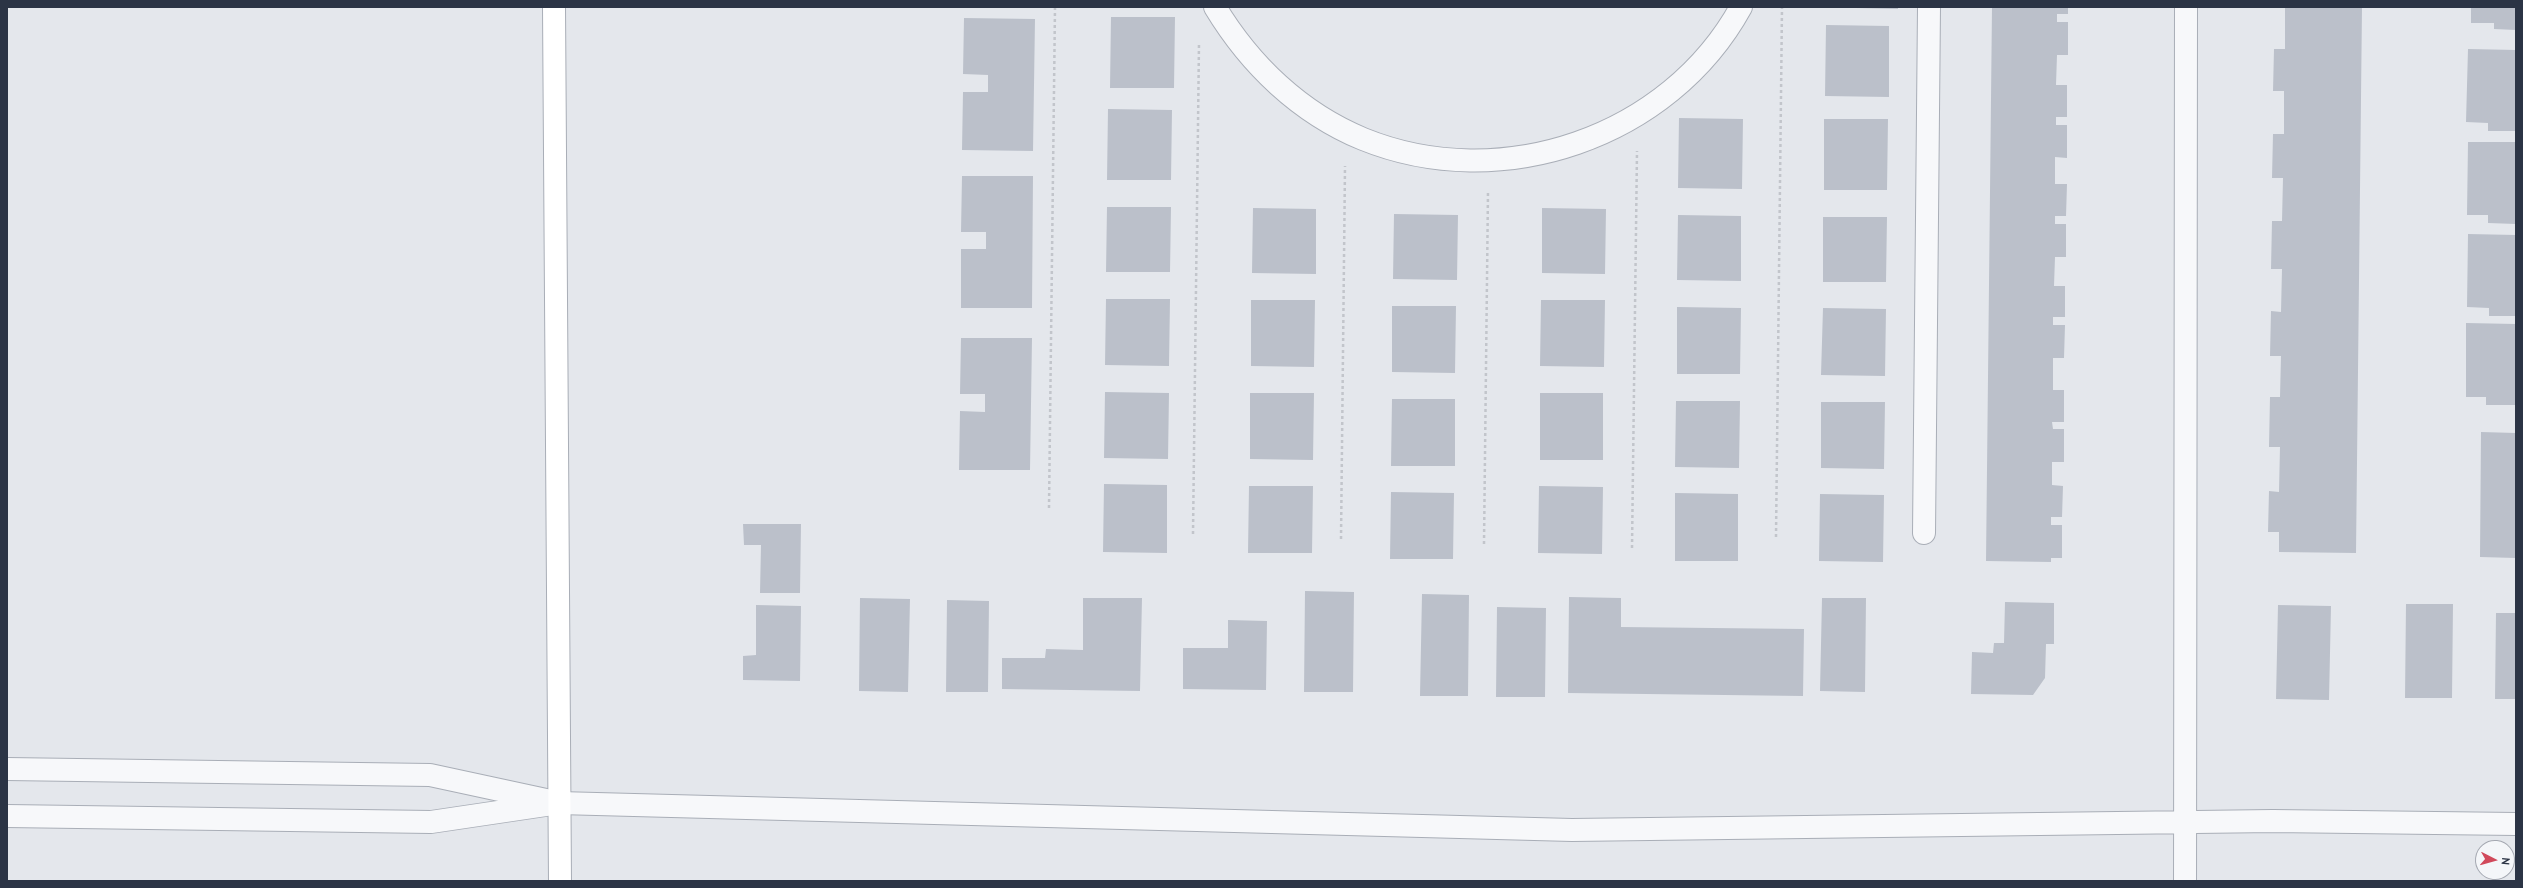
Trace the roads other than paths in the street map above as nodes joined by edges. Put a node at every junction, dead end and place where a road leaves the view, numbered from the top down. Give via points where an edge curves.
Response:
1 (554, 7) edge
2 (1215, 7) edge
3 (1741, 7) edge
4 (1929, 7) edge
5 (2186, 7) edge
6 (1924, 533) dead end
7 (7, 769) edge
8 (559, 802) junction
9 (7, 816) edge
10 (2185, 822) junction
11 (2516, 824) edge
12 (560, 881) edge
13 (2184, 881) edge

1 - 8 main road
2 - 3 street via 1231,34 1258,67 1290,95 1325,119 1363,138 1403,152 1446,159 1488,161 1530,156 1571,146 1609,130 1637,114 1679,84 1703,59
4 - 6 street
5 - 10 street
7 - 8 street via 430,775
8 - 9 street via 431,822
8 - 10 street via 1572,830
8 - 12 main road
10 - 11 street
10 - 13 street

